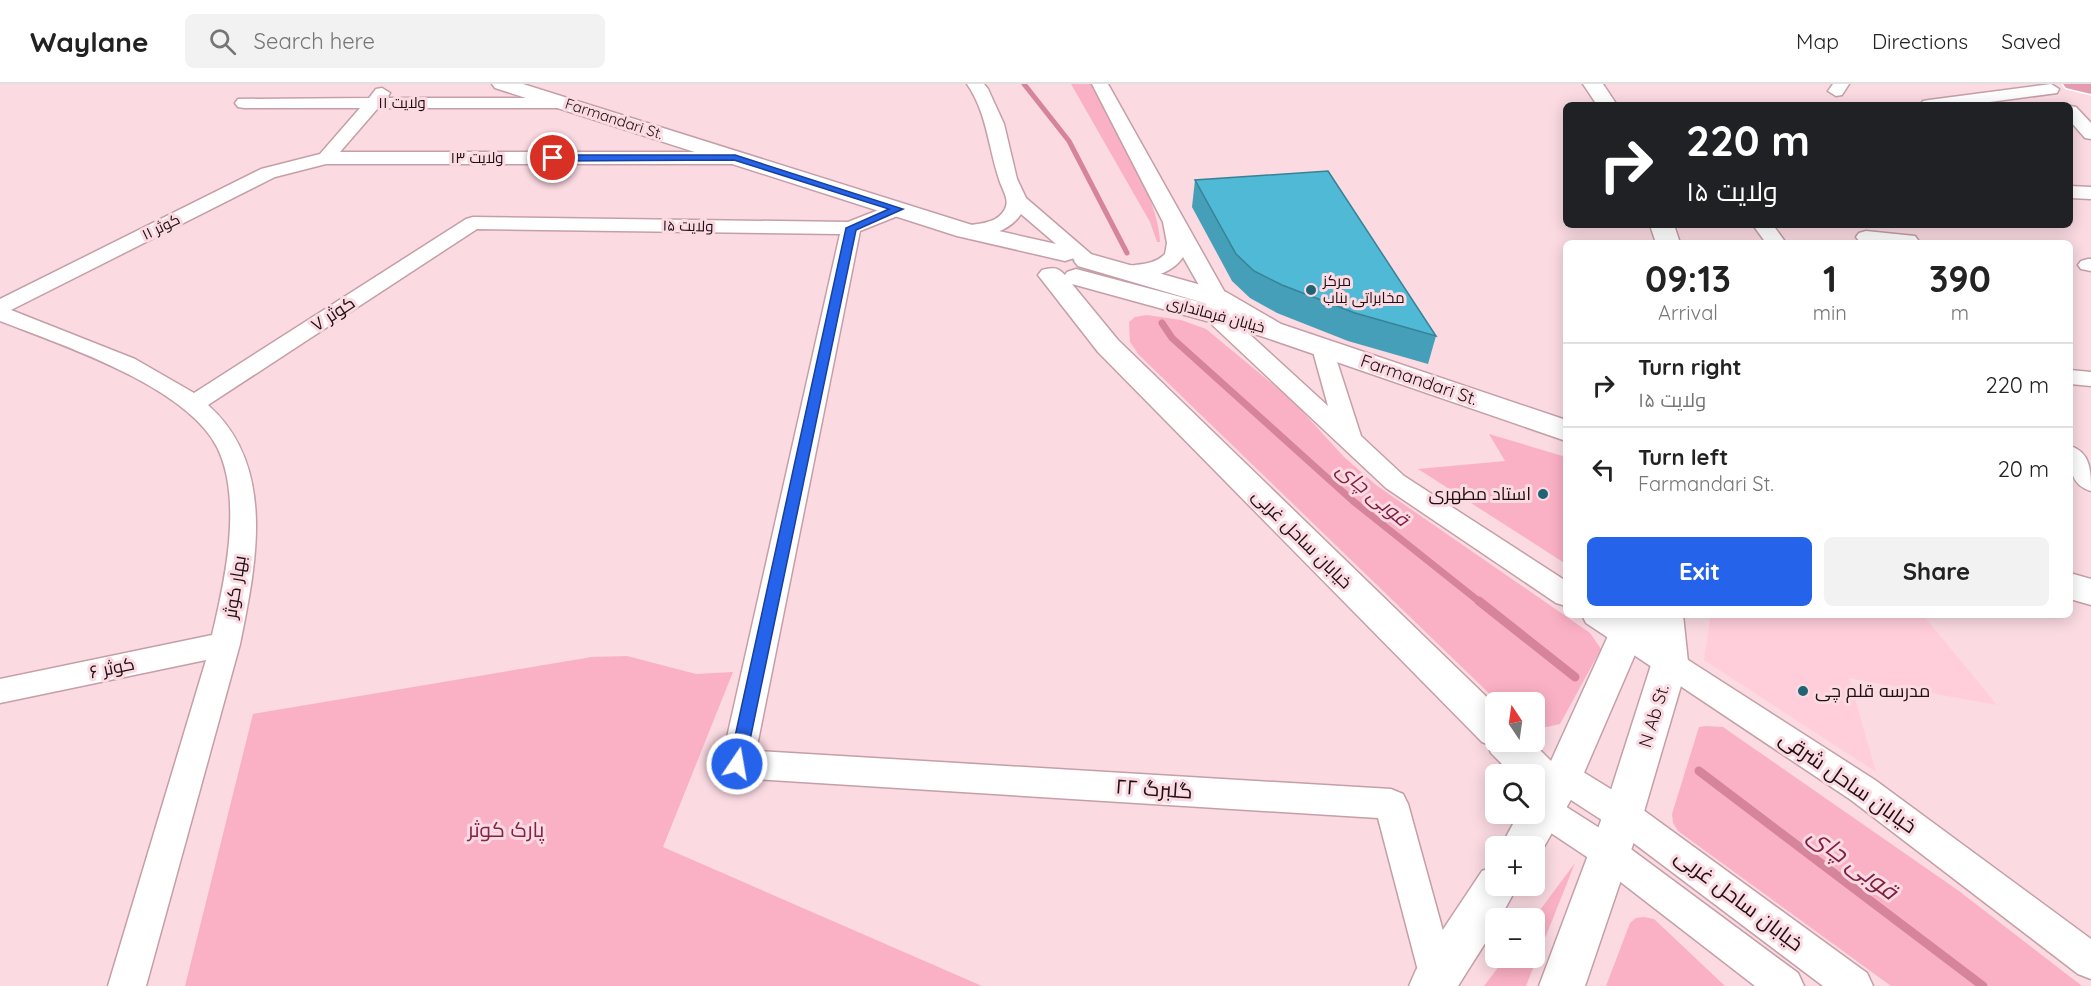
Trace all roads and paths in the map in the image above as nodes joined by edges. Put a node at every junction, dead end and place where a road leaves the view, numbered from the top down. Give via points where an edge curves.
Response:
1 (390, 84) edge
2 (502, 84) edge
3 (975, 84) edge
4 (1100, 84) edge
5 (1593, 84) edge
6 (2073, 84) edge
7 (2048, 87) edge
8 (2091, 88) edge
9 (1605, 102) edge
10 (1949, 102) edge
11 (2062, 102) edge
12 (244, 103) dead end
13 (374, 103) junction
14 (561, 103) junction
15 (2073, 114) edge
16 (2091, 134) edge
17 (326, 158) junction
18 (735, 158) junction
19 (2073, 192) edge
20 (2091, 193) edge
21 (1017, 201) junction
22 (898, 209) junction
23 (1173, 221) junction
24 (473, 223) joint
25 (851, 228) junction
26 (966, 231) junction
27 (1905, 236) edge
28 (1866, 237) dead end
29 (1073, 268) junction
30 (1125, 272) junction
31 (1216, 306) junction
32 (0, 307) edge
33 (0, 313) edge
34 (1271, 330) joint
35 (1108, 346) junction
36 (1323, 348) junction
37 (2073, 377) edge
38 (2091, 379) edge
39 (192, 405) junction
40 (1563, 430) edge
41 (1350, 442) junction
42 (2073, 458) edge
43 (2091, 482) edge
44 (2073, 587) edge
45 (2091, 592) edge
46 (1563, 593) edge
47 (1665, 618) edge
48 (1623, 622) edge
49 (225, 644) junction
50 (1670, 662) junction
51 (0, 691) edge
52 (1485, 720) edge
53 (1515, 752) edge
54 (1554, 793) junction
55 (1616, 834) junction
56 (1528, 836) edge
57 (1490, 896) edge
58 (2091, 961) edge
59 (1435, 982) edge
60 (127, 986) edge
61 (1562, 986) edge
62 (1785, 986) edge
63 (1854, 986) edge

1 - 13 street
2 - 14 main road, Farmandari St.
3 - 21 street via 995,124
4 - 23 street
5 - 9 main road
6 - 8 highway
7 - 10 street
7 - 11 street
12 - 13 street, ولایت ۱۱
13 - 14 street, ولایت ۱۱
13 - 17 street
14 - 18 main road, Farmandari St.
15 - 16 street
17 - 18 street, ولایت ۱۳
17 - 32 street, کوثر ۱۱ via 268,173
18 - 22 main road, Farmandari St.
19 - 20 street
21 - 26 street via 1015,210 999,225
21 - 29 street
22 - 25 street, ولایت ۱۵
22 - 26 main road, Farmandari St.
23 - 30 street via 1177,247 1170,261 1151,270
23 - 31 street
24 - 25 street, ولایت ۱۵
24 - 39 street, کوثر ۷
25 - 59 street, گلبرگ ۲۲ via 737,764 1391,804
26 - 29 main road, Farmandari St.
27 - 28 street
29 - 30 main road, خیابان فرمانداری
29 - 31 main road, خیابان فرمانداری
29 - 35 main road
29 - 35 main road, خیابان ساحل غربی
30 - 31 main road, خیابان فرمانداری
31 - 34 main road, خیابان فرمانداری
31 - 41 street
33 - 39 street, بهار کوثر via 128,364
34 - 36 main road, Farmandari St.
35 - 52 main road, خیابان ساحل غربی
36 - 40 main road, Farmandari St.
36 - 41 street
37 - 38 street
39 - 49 street, بهار کوثر via 217,427 229,446 240,496 242,543
41 - 46 street via 1395,482
42 - 43 street
44 - 45 main road
47 - 50 main road, N Ab St.
48 - 50 street, خیابان ساحل شرقی
48 - 54 main road
49 - 51 street, کوثر ۶
49 - 60 street, بهار کوثر
50 - 55 main road, N Ab St.
50 - 58 street, خیابان ساحل شرقی via 1863,790
53 - 54 main road
54 - 55 street
54 - 56 main road
55 - 61 main road, N Ab St.
55 - 62 street
55 - 63 street, خیابان ساحل غربی
57 - 59 main road

